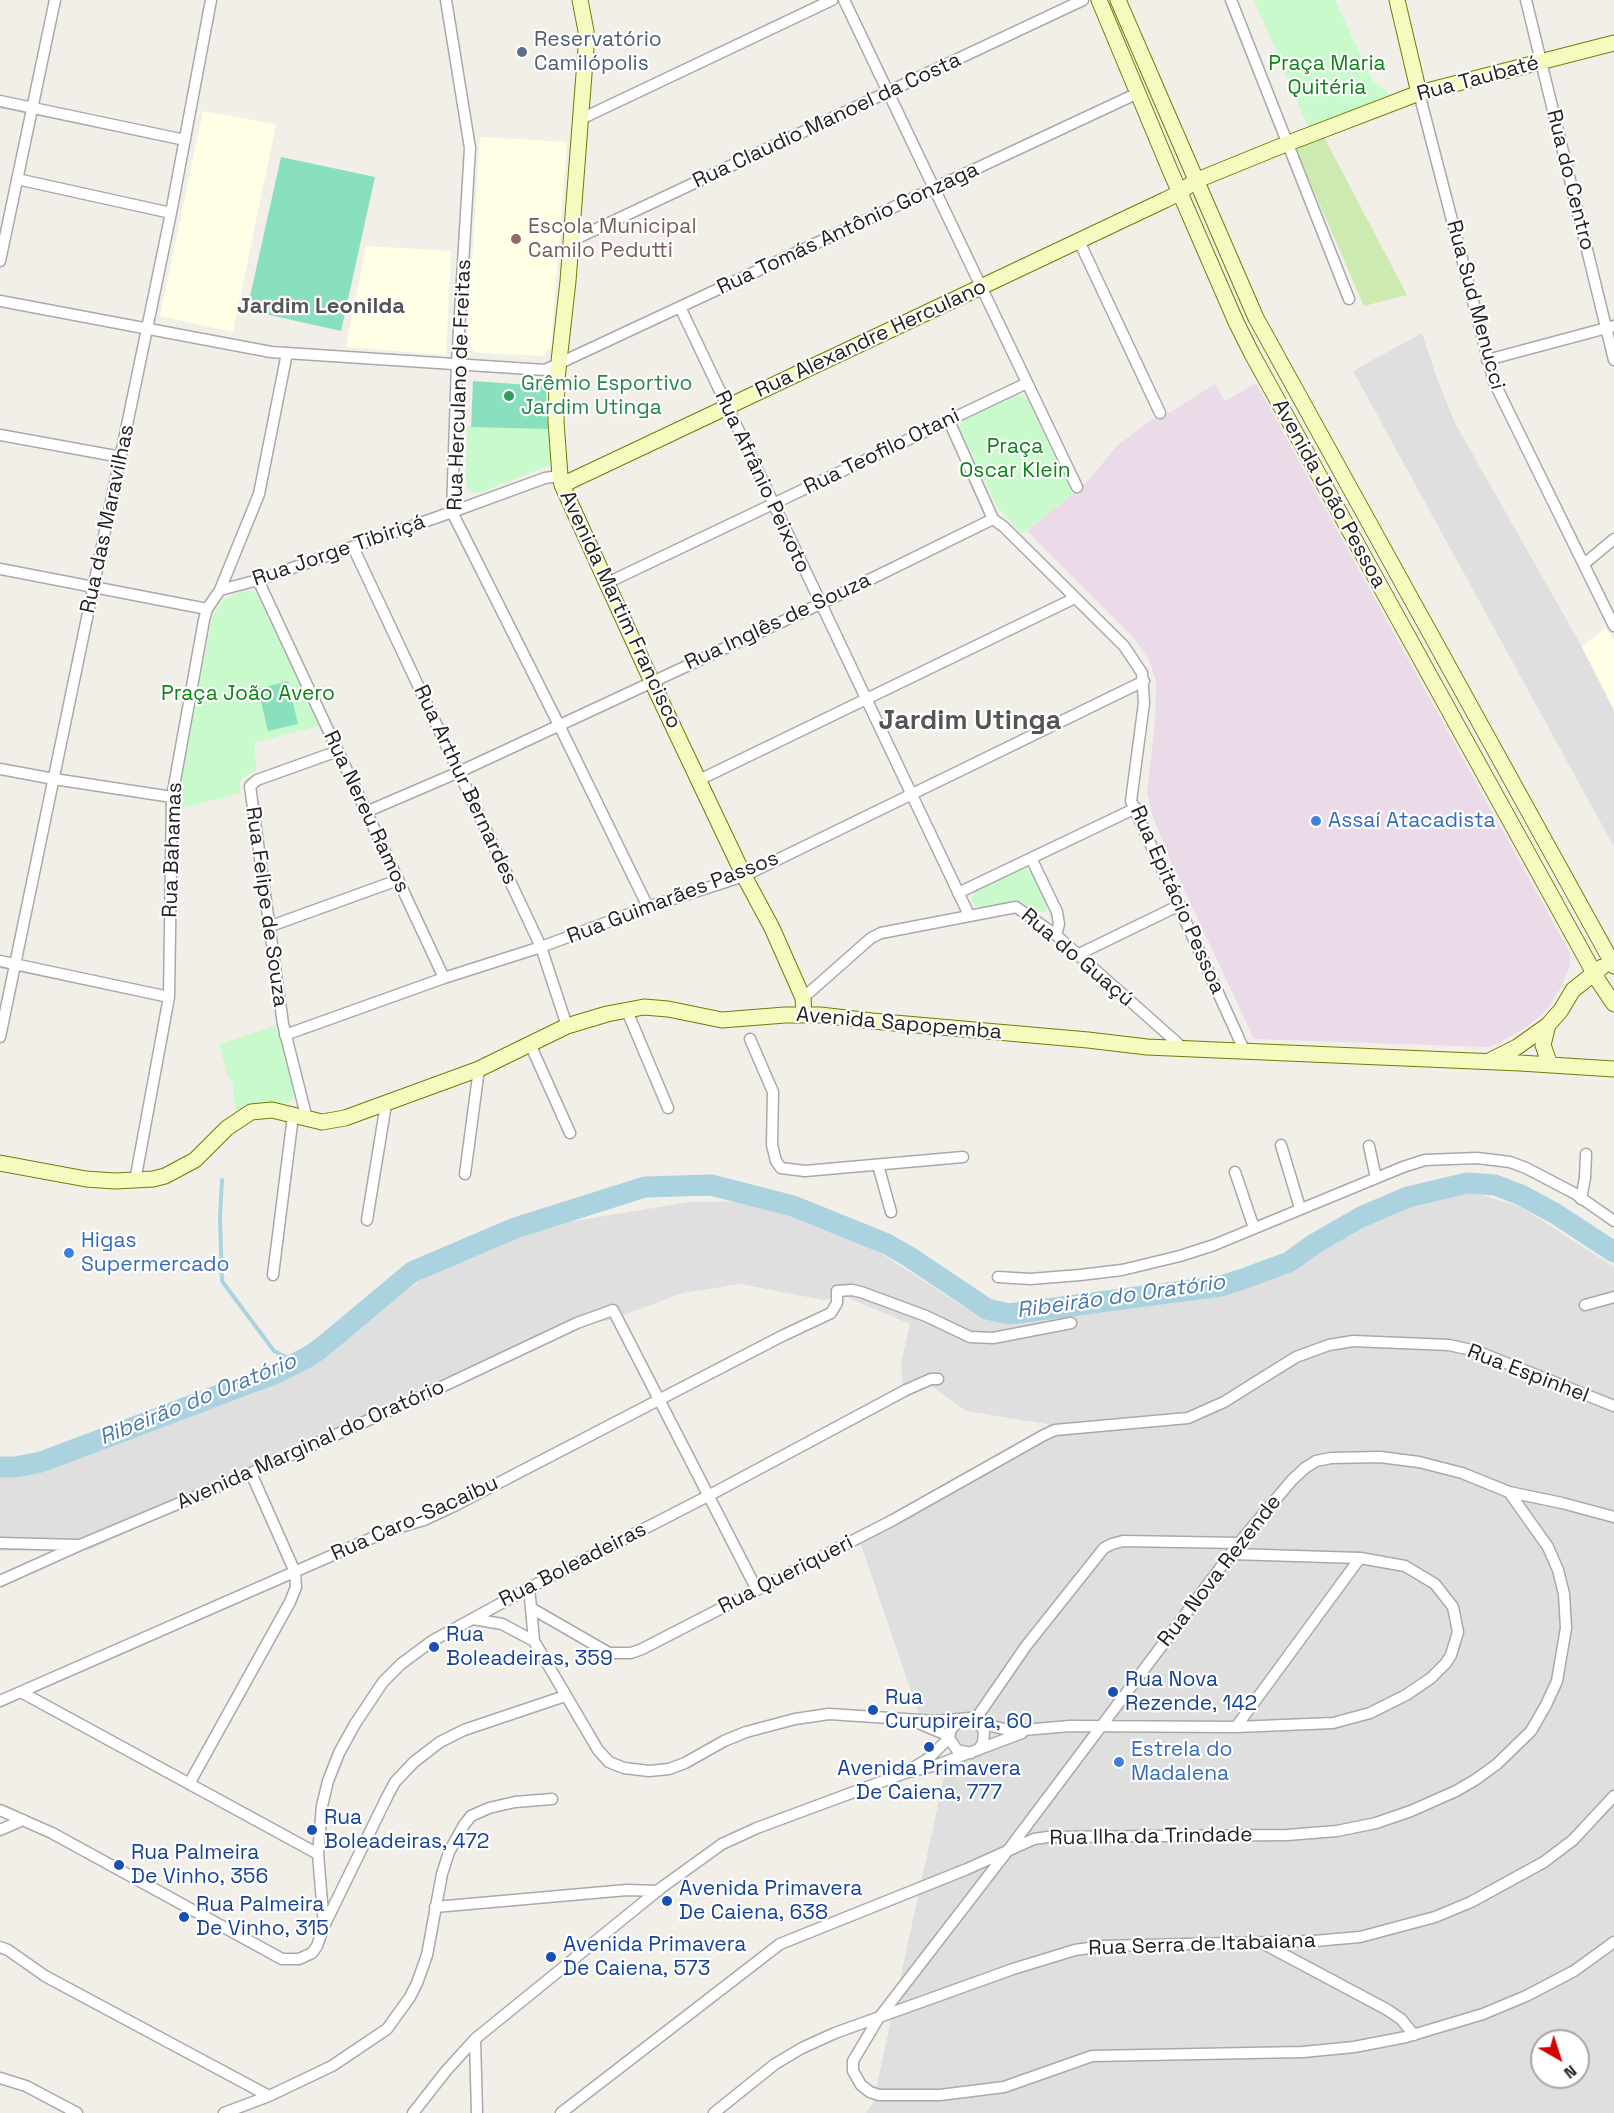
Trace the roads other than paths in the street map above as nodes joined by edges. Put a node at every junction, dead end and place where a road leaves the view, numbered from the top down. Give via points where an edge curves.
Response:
1 (55, 0) edge
2 (211, 0) edge
3 (446, 0) edge
4 (580, 0) edge
5 (832, 0) edge
6 (844, 0) edge
7 (1083, 0) edge
8 (1100, 0) edge
9 (1118, 0) edge
10 (1231, 0) edge
11 (1397, 0) edge
12 (1526, 0) edge
13 (1614, 43) edge
14 (1541, 62) junction
15 (888, 92) junction
16 (1138, 93) junction
17 (1419, 93) junction
18 (0, 101) edge
19 (32, 108) junction
20 (580, 119) junction
21 (185, 140) junction
22 (1286, 144) junction
23 (17, 179) junction
24 (1196, 181) junction
25 (934, 189) junction
26 (1179, 193) junction
27 (171, 213) junction
28 (571, 241) junction
29 (1079, 241) junction
30 (0, 261) edge
31 (981, 287) junction
32 (1349, 299) dead end
33 (0, 301) edge
34 (681, 307) junction
35 (148, 327) junction
36 (1610, 327) edge
37 (288, 352) junction
38 (1487, 360) junction
39 (1614, 360) edge
40 (457, 363) junction
41 (559, 365) junction
42 (1027, 383) junction
43 (727, 407) junction
44 (1160, 413) dead end
45 (949, 421) junction
46 (0, 435) edge
47 (121, 457) junction
48 (561, 481) junction
49 (1077, 487) dead end
50 (772, 505) junction
51 (452, 512) junction
52 (993, 519) junction
53 (1614, 539) edge
54 (353, 547) junction
55 (1584, 564) junction
56 (0, 568) edge
57 (258, 580) junction
58 (607, 583) junction
59 (93, 588) junction
60 (220, 590) junction
61 (1075, 598) junction
62 (820, 604) junction
63 (207, 609) junction
64 (1614, 626) edge
65 (1144, 681) junction
66 (652, 682) junction
67 (865, 698) junction
68 (559, 725) junction
69 (338, 751) junction
70 (0, 768) edge
71 (459, 772) junction
72 (54, 779) junction
73 (699, 780) junction
74 (911, 795) junction
75 (172, 797) junction
76 (1136, 808) junction
77 (366, 812) junction
78 (1031, 858) junction
79 (744, 876) junction
80 (398, 880) junction
81 (958, 892) junction
82 (1180, 905) junction
83 (648, 907) junction
84 (969, 915) junction
85 (268, 927) junction
86 (1056, 935) junction
87 (541, 947) junction
88 (1582, 951) junction
89 (1077, 955) junction
90 (0, 961) edge
91 (15, 964) junction
92 (1614, 968) edge
93 (1594, 972) junction
94 (444, 978) junction
95 (1573, 990) junction
96 (169, 997) junction
97 (803, 998) junction
98 (1614, 1004) edge
99 (627, 1011) junction
100 (804, 1015) junction
101 (1548, 1025) junction
102 (567, 1026) junction
103 (285, 1035) junction
104 (0, 1037) edge
105 (750, 1039) dead end
106 (530, 1044) junction
107 (1183, 1048) junction
108 (1245, 1052) junction
109 (1486, 1062) junction
110 (1550, 1065) junction
111 (479, 1069) junction
112 (1614, 1069) edge
113 (386, 1104) junction
114 (668, 1108) dead end
115 (300, 1118) junction
116 (570, 1134) dead end
117 (1281, 1145) dead end
118 (1369, 1146) dead end
119 (1586, 1154) dead end
120 (963, 1157) dead end
121 (0, 1163) edge
122 (878, 1165) junction
123 (1235, 1172) dead end
124 (465, 1174) dead end
125 (1376, 1178) junction
126 (135, 1181) junction
127 (1581, 1199) junction
128 (1304, 1206) junction
129 (891, 1212) dead end
130 (367, 1220) dead end
131 (1614, 1221) edge
132 (1254, 1228) junction
133 (273, 1275) dead end
134 (998, 1277) dead end
135 (1614, 1297) edge
136 (1585, 1305) dead end
137 (1071, 1323) dead end
138 (938, 1379) dead end
139 (658, 1401) junction
140 (1614, 1406) edge
141 (1055, 1430) joint
142 (251, 1473) junction
143 (1509, 1492) junction
144 (708, 1496) junction
145 (1614, 1517) edge
146 (0, 1543) edge
147 (1239, 1543) junction
148 (80, 1545) junction
149 (1232, 1554) junction
150 (1360, 1558) junction
151 (295, 1572) junction
152 (0, 1581) edge
153 (529, 1588) junction
154 (757, 1590) junction
155 (531, 1608) junction
156 (471, 1619) junction
157 (534, 1641) junction
158 (21, 1692) junction
159 (565, 1696) junction
160 (0, 1701) edge
161 (912, 1720) junction
162 (960, 1720) junction
163 (977, 1722) junction
164 (1102, 1725) junction
165 (1236, 1727) junction
166 (1028, 1731) junction
167 (949, 1737) junction
168 (974, 1752) junction
169 (905, 1773) junction
170 (189, 1784) junction
171 (1614, 1796) edge
172 (552, 1799) dead end
173 (0, 1810) edge
174 (23, 1820) junction
175 (0, 1830) edge
176 (1010, 1849) junction
177 (318, 1854) junction
178 (658, 1891) junction
179 (435, 1907) junction
180 (324, 1926) junction
181 (1261, 1942) junction
182 (1614, 1942) edge
183 (0, 1947) edge
184 (878, 2019) junction
185 (1414, 2035) junction
186 (475, 2039) junction
187 (0, 2078) edge
188 (269, 2096) junction
189 (78, 2113) edge
190 (224, 2113) edge
191 (413, 2113) edge
192 (477, 2113) edge
193 (561, 2113) edge
194 (714, 2113) edge

1 - 19 street
2 - 21 street, Rua das Maravilhas
3 - 40 street, Rua Herculano de Freitas via 470,148
4 - 20 main road, Avenida Martim Francisco via 586,39
5 - 20 street
6 - 15 street
7 - 15 street, Rua Claudio Manoel da Costa
8 - 16 main road, Avenida João Pessoa
9 - 24 main road, Avenida João Pessoa
10 - 22 street
11 - 17 main road, Rua Sud Menucci
12 - 14 street, Rua do Centro
13 - 14 main road, Rua Taubaté
14 - 17 main road, Rua Taubaté
14 - 36 street, Rua do Centro
15 - 25 street
15 - 28 street, Rua Claudio Manoel da Costa
16 - 25 street, Rua Tomás Antônio Gonzaga
16 - 26 main road, Avenida João Pessoa
17 - 22 main road, Rua Taubaté
17 - 38 street, Rua Sud Menucci
18 - 19 street
19 - 21 street
19 - 23 street
20 - 28 main road, Avenida Martim Francisco
21 - 27 street, Rua das Maravilhas
22 - 24 main road, Rua Taubaté
22 - 32 street
23 - 27 street
23 - 30 street
24 - 26 main road, Rua Taubaté
24 - 92 main road, Avenida João Pessoa via 1257,318
25 - 31 street
25 - 34 street, Rua Tomás Antônio Gonzaga
26 - 29 main road, Rua Alexandre Herculano
26 - 88 main road, Avenida João Pessoa via 1252,354
27 - 35 street, Rua das Maravilhas
28 - 41 main road, Avenida Martim Francisco
29 - 31 main road, Rua Alexandre Herculano
29 - 44 street
31 - 42 street
31 - 43 main road, Rua Alexandre Herculano
33 - 35 street, Rua Tomás Antônio Gonzaga
34 - 41 street, Rua Tomás Antônio Gonzaga
34 - 43 street, Rua Afrânio Peixoto
35 - 37 street, Rua Tomás Antônio Gonzaga
35 - 47 street, Rua das Maravilhas
36 - 38 street
36 - 39 street, Rua do Centro
37 - 40 street, Rua Tomás Antônio Gonzaga
37 - 60 street, Rua Bahamas via 259,494
38 - 55 street, Rua Sud Menucci via 1497,392
40 - 41 street, Rua Tomás Antônio Gonzaga via 545,370
40 - 51 street, Rua Herculano de Freitas
41 - 48 main road, Avenida Martim Francisco via 556,422
42 - 45 street, Rua Teofilo Otani
42 - 49 street
43 - 48 main road, Rua Alexandre Herculano
43 - 50 street, Rua Afrânio Peixoto
45 - 50 street, Rua Teofilo Otani
45 - 52 street, Rua Epitácio Pessoa
46 - 47 street
47 - 59 street, Rua das Maravilhas
48 - 51 street, Rua Jorge Tibiriçá via 545,478
48 - 58 main road, Avenida Martim Francisco
50 - 58 street, Rua Teofilo Otani
50 - 62 street, Rua Afrânio Peixoto
51 - 54 street, Rua Jorge Tibiriçá
51 - 68 street, Rua Herculano de Freitas
52 - 61 street, Rua Epitácio Pessoa
52 - 62 street, Rua Inglês de Souza
53 - 55 street
54 - 57 street, Rua Jorge Tibiriçá
54 - 71 street, Rua Arthur Bernardes
55 - 64 street, Rua Sud Menucci
56 - 59 street
57 - 60 street, Rua Jorge Tibiriçá
57 - 69 street, Rua Nereu Ramos
58 - 66 main road, Avenida Martim Francisco
59 - 63 street
59 - 72 street, Rua das Maravilhas
60 - 63 street, Rua Bahamas
61 - 65 street, Rua Epitácio Pessoa via 1131,654
61 - 67 street
62 - 66 street, Rua Inglês de Souza
62 - 67 street, Rua Afrânio Peixoto
63 - 75 street, Rua Bahamas
65 - 74 street, Rua Guimarães Passos
65 - 76 street, Rua Epitácio Pessoa via 1131,793
66 - 68 street, Rua Inglês de Souza
66 - 73 main road, Avenida Martim Francisco
67 - 73 street
67 - 74 street, Rua Afrânio Peixoto
68 - 71 street, Rua Inglês de Souza
68 - 83 street, Rua Herculano de Freitas
69 - 77 street, Rua Nereu Ramos
69 - 85 street, Rua Felipe de Souza via 250,786
70 - 72 street
71 - 77 street, Rua Inglês de Souza
71 - 87 street, Rua Arthur Bernardes
72 - 75 street
72 - 91 street, Rua das Maravilhas
73 - 79 main road, Avenida Martim Francisco
74 - 79 street, Rua Guimarães Passos
74 - 81 street, Rua Afrânio Peixoto
75 - 96 street, Rua Bahamas
76 - 78 street
76 - 82 street, Rua Epitácio Pessoa
77 - 80 street, Rua Nereu Ramos
78 - 81 street
78 - 86 street via 1057,912
79 - 83 street, Rua Guimarães Passos
79 - 97 main road, Avenida Martim Francisco
80 - 85 street
80 - 94 street, Rua Nereu Ramos
81 - 84 street, Rua Afrânio Peixoto
82 - 89 street
82 - 108 street, Rua Epitácio Pessoa
83 - 87 street, Rua Guimarães Passos
84 - 86 street, Rua do Guaçú via 1016,907
84 - 97 street, Rua do Guaçú via 875,935
85 - 103 street, Rua Felipe de Souza
86 - 89 street, Rua do Guaçú
87 - 94 street, Rua Guimarães Passos
87 - 102 street, Rua Arthur Bernardes
88 - 93 main road, Avenida João Pessoa
88 - 95 main road via 1581,970
89 - 107 street, Rua do Guaçú
90 - 91 street
91 - 96 street
91 - 104 street, Rua das Maravilhas
92 - 93 main road via 1604,966
93 - 95 main road
93 - 98 main road, Avenida João Pessoa
94 - 103 street, Rua Guimarães Passos
95 - 101 main road
96 - 126 street, Rua Bahamas
97 - 100 main road, Avenida Martim Francisco
99 - 100 main road, Avenida Sapopemba via 658,1008 722,1020
99 - 102 main road, Avenida Sapopemba
99 - 114 street
100 - 107 main road, Avenida Sapopemba
101 - 109 main road, Avenida Sapopemba via 1517,1047
101 - 110 main road via 1543,1045
102 - 106 main road, Avenida Sapopemba
103 - 115 street, Rua Felipe de Souza
105 - 122 street via 773,1092 772,1145 778,1165 785,1170 805,1171
106 - 111 main road, Avenida Sapopemba
106 - 116 street
107 - 108 main road, Avenida Sapopemba
108 - 109 main road, Avenida Sapopemba
109 - 110 main road, Avenida Sapopemba
110 - 112 main road, Avenida Sapopemba
111 - 113 main road, Avenida Sapopemba
111 - 124 street
113 - 115 main road, Avenida Sapopemba via 329,1121
113 - 130 street
115 - 126 main road, Avenida Sapopemba via 265,1109 251,1112 227,1128 186,1166 165,1176
115 - 133 street
117 - 128 street
118 - 125 street
119 - 127 street
120 - 122 street
121 - 126 main road, Avenida Sapopemba via 86,1179
122 - 129 street
123 - 132 street
125 - 127 street via 1425,1160 1493,1159 1526,1168
125 - 128 street
127 - 131 street
128 - 132 street
132 - 134 street via 1200,1250 1122,1270 1030,1280
135 - 136 street
137 - 139 street, Rua Caro-Sacaibu via 981,1339 960,1334 861,1292 837,1291 837,1303 831,1313
138 - 144 street, Rua Boleadeiras via 931,1378 906,1390
139 - 142 street, Avenida Marginal do Oratório via 613,1310
139 - 144 street
139 - 151 street, Rua Caro-Sacaibu via 456,1505
140 - 141 street, Rua Espinhel via 1449,1345 1353,1341 1312,1349 1224,1402 1188,1418
141 - 154 street, Rua Queriqueri
142 - 148 street, Avenida Marginal do Oratório
142 - 151 street
143 - 145 street, Rua Nova Rezende
143 - 147 street, Rua Nova Rezende via 1462,1473 1419,1462 1380,1457 1331,1458 1316,1461 1292,1480
143 - 176 street, Rua Ilha da Trindade via 1548,1547 1558,1570 1566,1628 1557,1681 1546,1705 1531,1731 1494,1767 1456,1791 1411,1811 1337,1832 1048,1837
144 - 153 street, Rua Boleadeiras
144 - 154 street
146 - 148 street, Avenida Marginal do Oratório
147 - 149 street, Rua Nova Rezende
147 - 163 street via 1123,1541 1104,1548 1026,1646
148 - 152 street
149 - 150 street
149 - 164 street, Rua Nova Rezende
150 - 165 street
150 - 165 street via 1404,1566 1435,1584 1444,1594 1453,1607 1458,1632 1446,1663 1406,1695 1354,1719
151 - 158 street, Rua Caro-Sacaibu
151 - 170 street via 296,1587 290,1602
153 - 155 street
153 - 156 street, Rua Boleadeiras
154 - 155 street, Rua Queriqueri via 642,1649 621,1654 609,1653
155 - 157 street
156 - 157 street via 502,1624
156 - 177 street, Rua Boleadeiras via 410,1656 374,1694 339,1753 328,1781
157 - 159 street
158 - 160 street, Rua Caro-Sacaibu
158 - 170 street
159 - 161 street via 609,1762 633,1770 669,1769 735,1736 795,1719 829,1714
159 - 180 street via 464,1730 414,1762 395,1782
161 - 162 street
161 - 167 street
162 - 163 street
162 - 167 street via 953,1725
163 - 166 street
163 - 168 street via 984,1731 984,1739
164 - 165 street
164 - 166 street
164 - 176 street, Rua Nova Rezende
166 - 168 street
167 - 168 street via 957,1750
167 - 169 street via 929,1758
168 - 169 street
169 - 178 street via 722,1844
170 - 177 street
171 - 181 street, Rua Serra de Itabaiana via 1573,1840 1544,1862 1462,1906 1360,1937
172 - 179 street via 507,1804 471,1816 449,1852
173 - 174 street
174 - 175 street
174 - 180 street via 282,1959 299,1959 312,1953
176 - 184 street, Rua Nova Rezende
176 - 193 street, Rua Ilha da Trindade via 780,1944
177 - 180 street, Rua Boleadeiras
178 - 179 street via 627,1890
178 - 186 street
179 - 188 street via 427,1955 410,1997 392,2023 332,2066
181 - 184 street, Rua Serra de Itabaiana via 1075,1950
181 - 185 street via 1386,2009
182 - 185 street via 1574,1971 1526,1996
183 - 188 street via 45,1976
184 - 185 street, Rua Nova Rezende via 853,2061 853,2071 861,2085 879,2095 940,2096 1004,2087 1092,2056 1303,2052 1354,2048
184 - 194 street, Rua Serra de Itabaiana via 802,2048 775,2064
186 - 191 street
186 - 192 street
187 - 189 street via 26,2086
188 - 190 street

